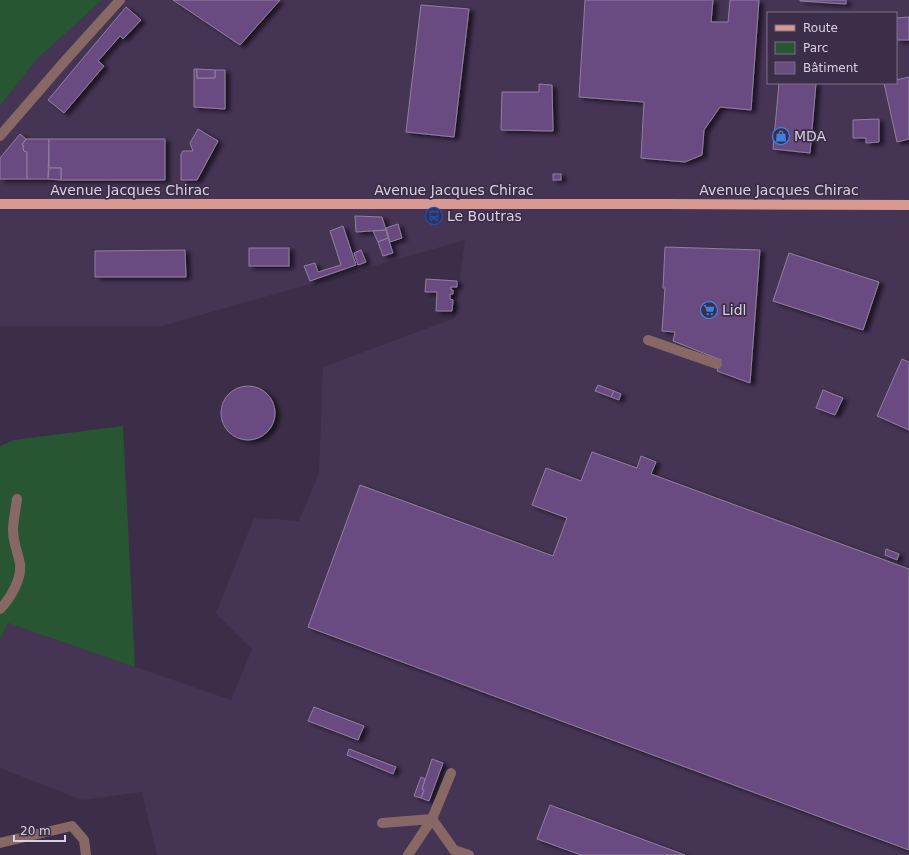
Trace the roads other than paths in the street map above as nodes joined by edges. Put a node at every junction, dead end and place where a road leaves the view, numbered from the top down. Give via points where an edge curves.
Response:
1 (120, 0) edge
2 (0, 136) edge
3 (0, 204) edge
4 (909, 205) edge
5 (648, 340) dead end
6 (716, 364) dead end
7 (17, 499) dead end
8 (0, 609) edge
9 (451, 773) dead end
10 (432, 819) junction
11 (382, 823) dead end
12 (0, 843) edge
13 (86, 855) edge
14 (408, 855) edge
15 (469, 855) edge

1 - 2 street
3 - 4 main road, Avenue Jacques Chirac
5 - 6 street
7 - 8 street via 13,530 14,545 20,564 19,576 14,591
9 - 10 street
10 - 11 street
10 - 14 street
10 - 15 street via 454,850
12 - 13 street via 72,826 84,840

